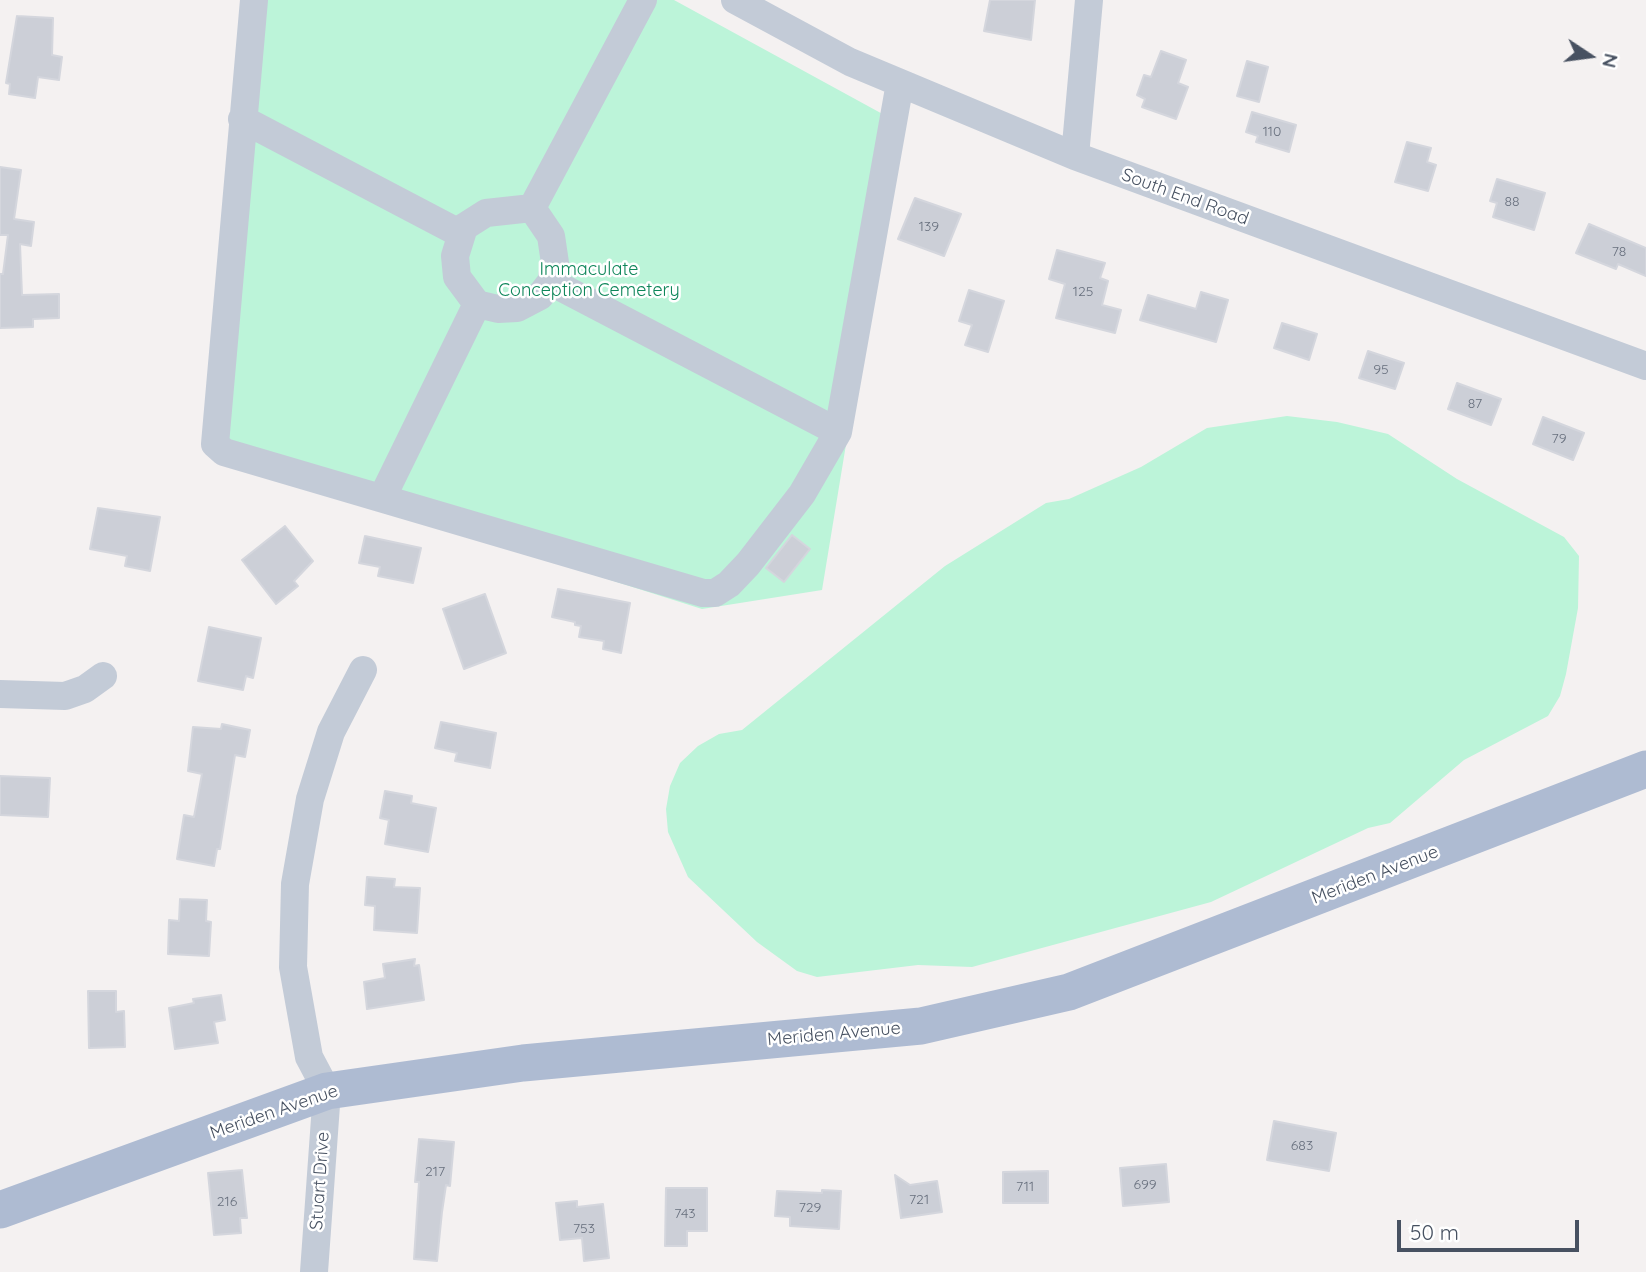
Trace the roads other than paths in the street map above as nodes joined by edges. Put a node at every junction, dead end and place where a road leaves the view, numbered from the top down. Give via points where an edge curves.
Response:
1 (254, 0) edge
2 (643, 0) edge
3 (735, 0) edge
4 (1089, 0) edge
5 (900, 83) junction
6 (242, 119) junction
7 (1075, 156) junction
8 (532, 208) junction
9 (461, 234) junction
10 (551, 282) junction
11 (477, 304) junction
12 (1646, 366) edge
13 (838, 432) junction
14 (382, 498) junction
15 (363, 670) dead end
16 (103, 676) dead end
17 (0, 694) edge
18 (1646, 769) edge
19 (327, 1091) junction
20 (0, 1210) edge
21 (314, 1272) edge

1 - 6 street
2 - 8 street
3 - 5 street, South End Road via 850,62
4 - 7 street
5 - 7 street, South End Road
5 - 13 street
6 - 9 street
6 - 14 street via 214,440 225,452
7 - 12 street, South End Road
8 - 9 street via 486,213
8 - 10 street via 551,236 555,262
9 - 11 street via 455,256 457,277
10 - 11 street via 540,296 517,308
10 - 13 street
11 - 14 street
13 - 14 street via 802,494 748,564 715,593
15 - 19 street via 331,732 317,776 295,884 293,967 309,1057
16 - 17 street via 65,696
18 - 19 main road, Meriden Avenue via 1069,992 921,1026 523,1063
19 - 20 main road, Meriden Avenue
19 - 21 street, Stuart Drive

